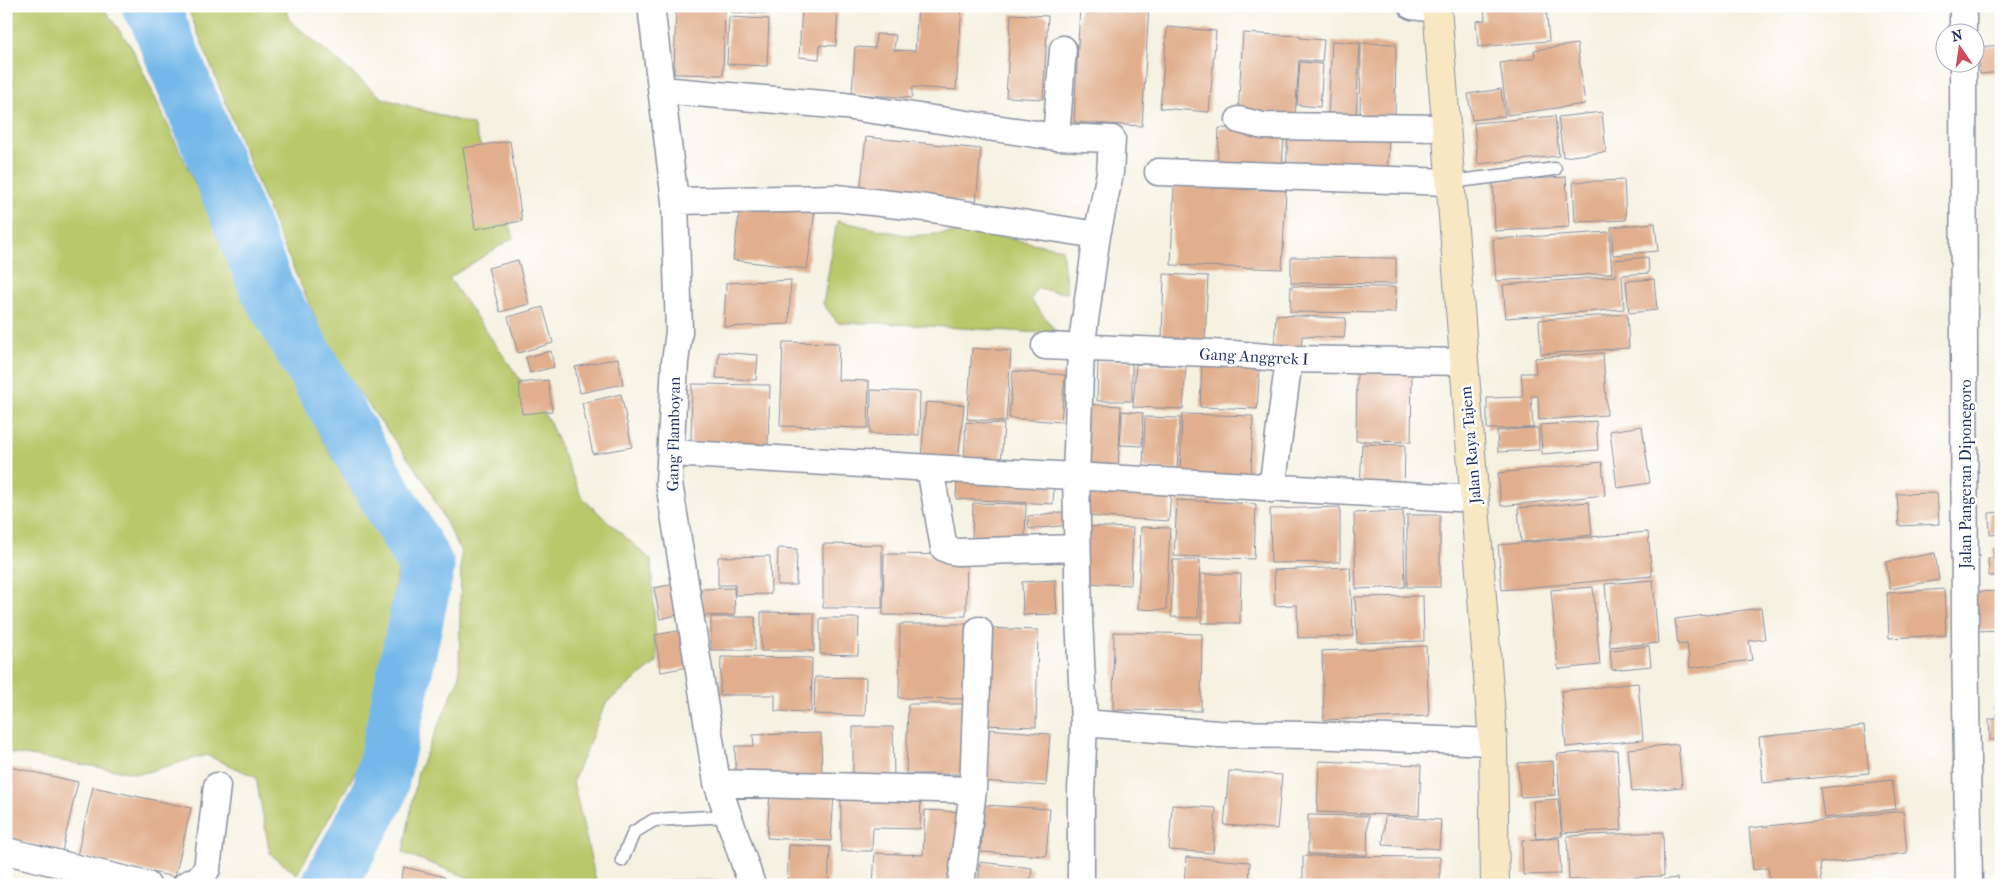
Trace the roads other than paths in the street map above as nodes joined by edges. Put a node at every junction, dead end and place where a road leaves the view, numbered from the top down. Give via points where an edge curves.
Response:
1 (651, 6) edge
2 (1963, 6) edge
3 (1429, 7) edge
4 (1963, 22) edge
5 (1062, 49) dead end
6 (1963, 72) edge
7 (662, 90) junction
8 (1240, 120) dead end
9 (1446, 128) junction
10 (1056, 137) junction
11 (1555, 169) dead end
12 (1158, 172) dead end
13 (1450, 182) junction
14 (675, 201) junction
15 (1097, 235) junction
16 (1045, 346) dead end
17 (1081, 349) junction
18 (1289, 359) junction
19 (1464, 362) junction
20 (671, 453) junction
21 (930, 468) junction
22 (1076, 475) junction
23 (1272, 489) junction
24 (1475, 499) junction
25 (1077, 548) junction
26 (979, 630) dead end
27 (1084, 723) junction
28 (1493, 742) junction
29 (717, 783) junction
30 (217, 786) dead end
31 (972, 790) junction
32 (729, 816) junction
33 (6, 851) edge
34 (622, 860) dead end
35 (147, 885) edge
36 (186, 885) edge
37 (752, 885) edge
38 (961, 885) edge
39 (1081, 885) edge
40 (1495, 885) edge
41 (1969, 885) edge

1 - 7 street, Gang Flamboyan
2 - 4 street
3 - 9 main road, Jalan Raya Tajem
5 - 10 street
6 - 41 street, Jalan Pangeran Diponegoro
7 - 10 street via 845,106
7 - 14 street, Gang Flamboyan
8 - 9 street via 1263,126
9 - 13 main road, Jalan Raya Tajem
10 - 15 street via 1112,139 1110,173
11 - 13 lane
12 - 13 street
13 - 19 main road, Jalan Raya Tajem
14 - 15 street via 836,198 926,208
14 - 20 street, Gang Flamboyan via 679,332
15 - 17 street
16 - 17 street, Gang Anggrek I
17 - 18 street, Gang Anggrek I
17 - 22 street
18 - 19 street, Gang Anggrek I
18 - 23 street
19 - 24 main road, Jalan Raya Tajem
20 - 21 street
20 - 29 street, Gang Flamboyan via 669,483
21 - 22 street
21 - 25 street via 944,548 957,552
22 - 23 street
22 - 25 street
23 - 24 street
24 - 28 main road, Jalan Raya Tajem
25 - 27 street
26 - 31 street
27 - 28 street via 1217,734
27 - 39 street
28 - 40 main road, Jalan Raya Tajem
29 - 31 street
29 - 32 street, Gang Flamboyan
30 - 36 street via 207,869
31 - 38 street
32 - 34 lane via 654,820 634,832
32 - 37 street, Gang Flamboyan
33 - 35 street

